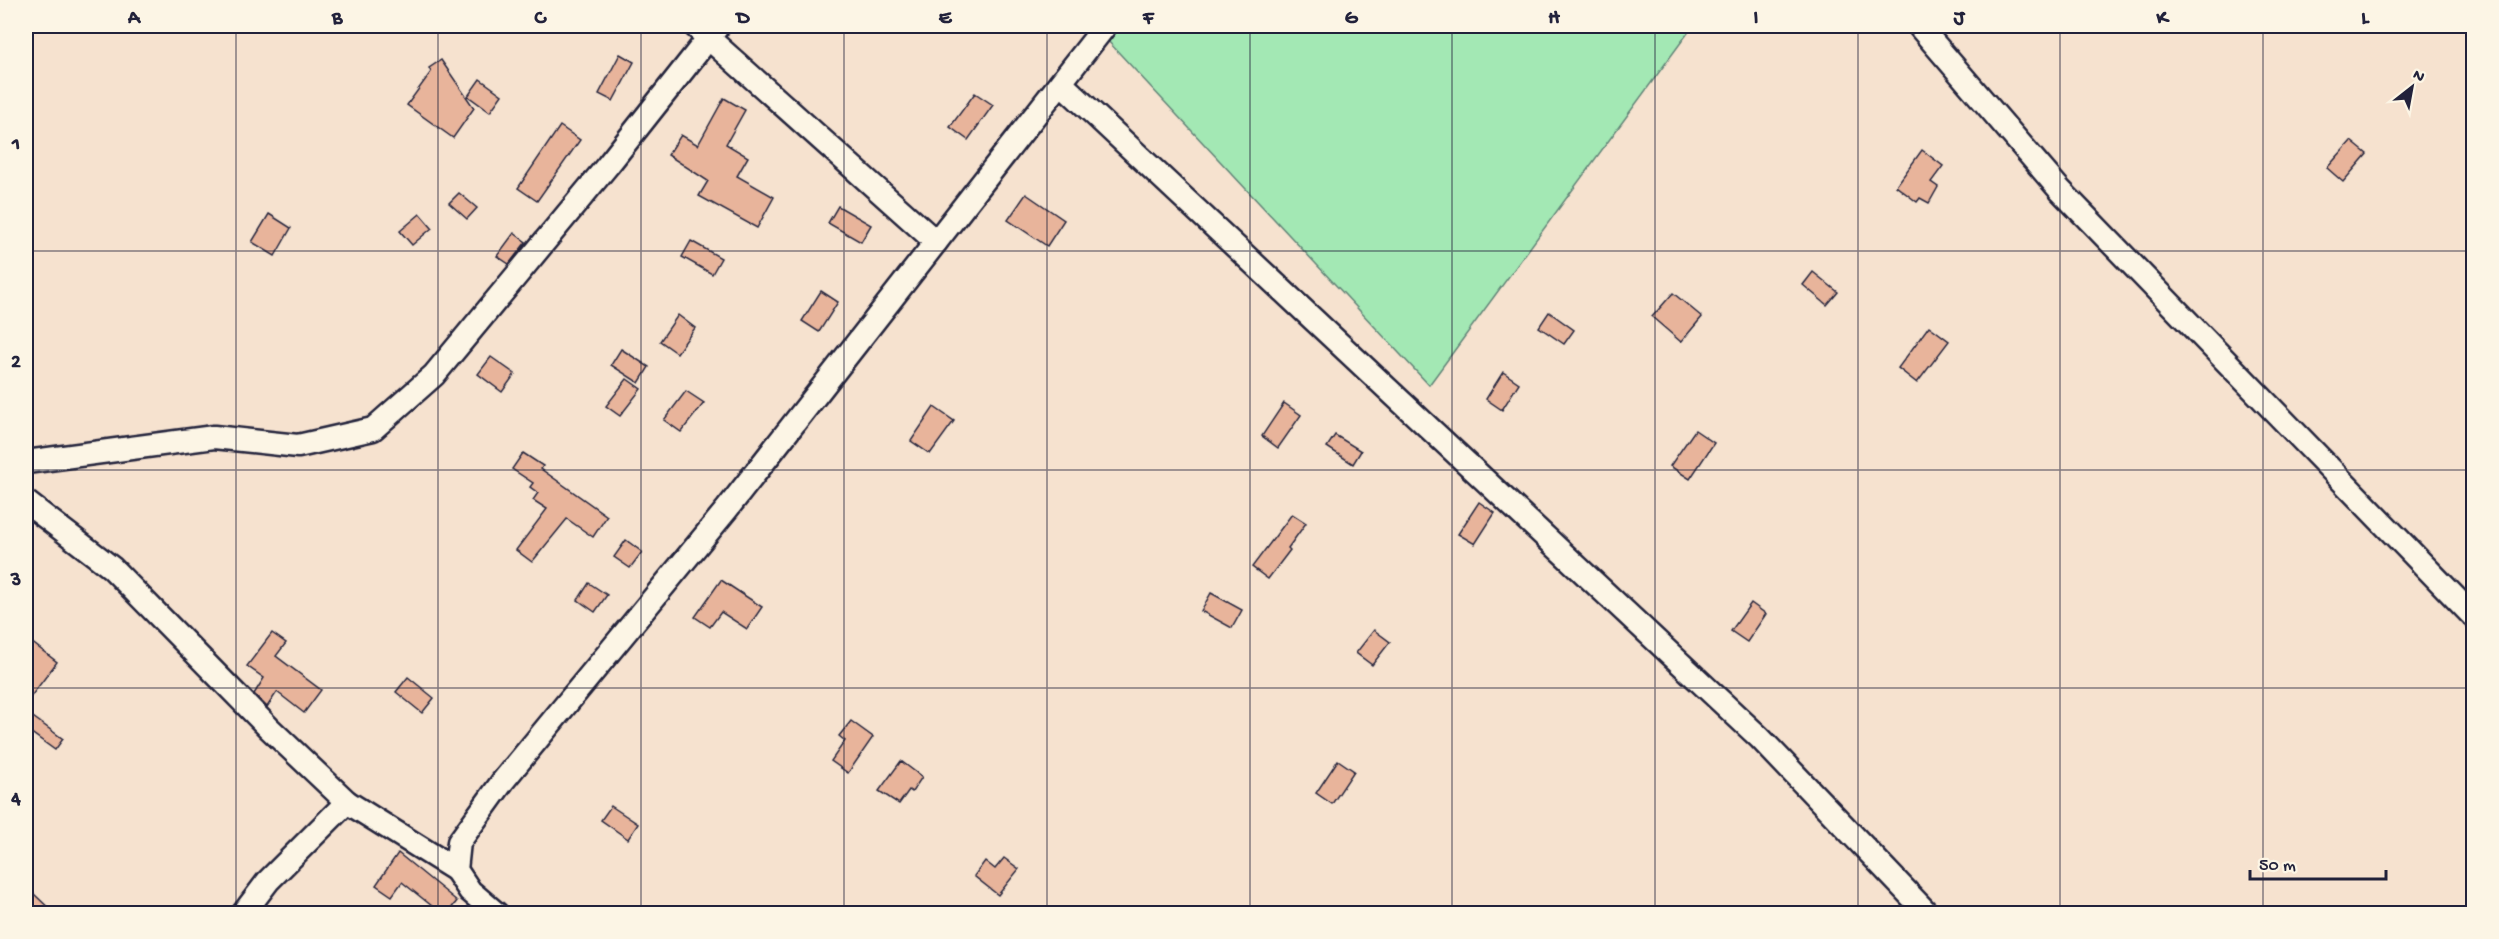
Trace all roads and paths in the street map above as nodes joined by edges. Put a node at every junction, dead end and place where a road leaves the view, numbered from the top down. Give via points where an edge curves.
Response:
1 (1105, 26) edge
2 (1919, 26) edge
3 (707, 29) edge
4 (1061, 83) junction
5 (936, 242) junction
6 (26, 462) edge
7 (26, 502) edge
8 (2474, 616) edge
9 (347, 802) junction
10 (456, 870) junction
11 (243, 914) edge
12 (497, 914) edge
13 (1928, 914) edge

1 - 4 street
2 - 8 street via 2060,190
3 - 5 street
3 - 6 street via 608,165 434,375 373,429 298,446 214,437
4 - 5 street
4 - 13 street via 1760,738
5 - 10 street via 486,804 459,842
7 - 9 street via 112,568
9 - 10 street
9 - 11 street via 268,881
10 - 12 street via 470,891

